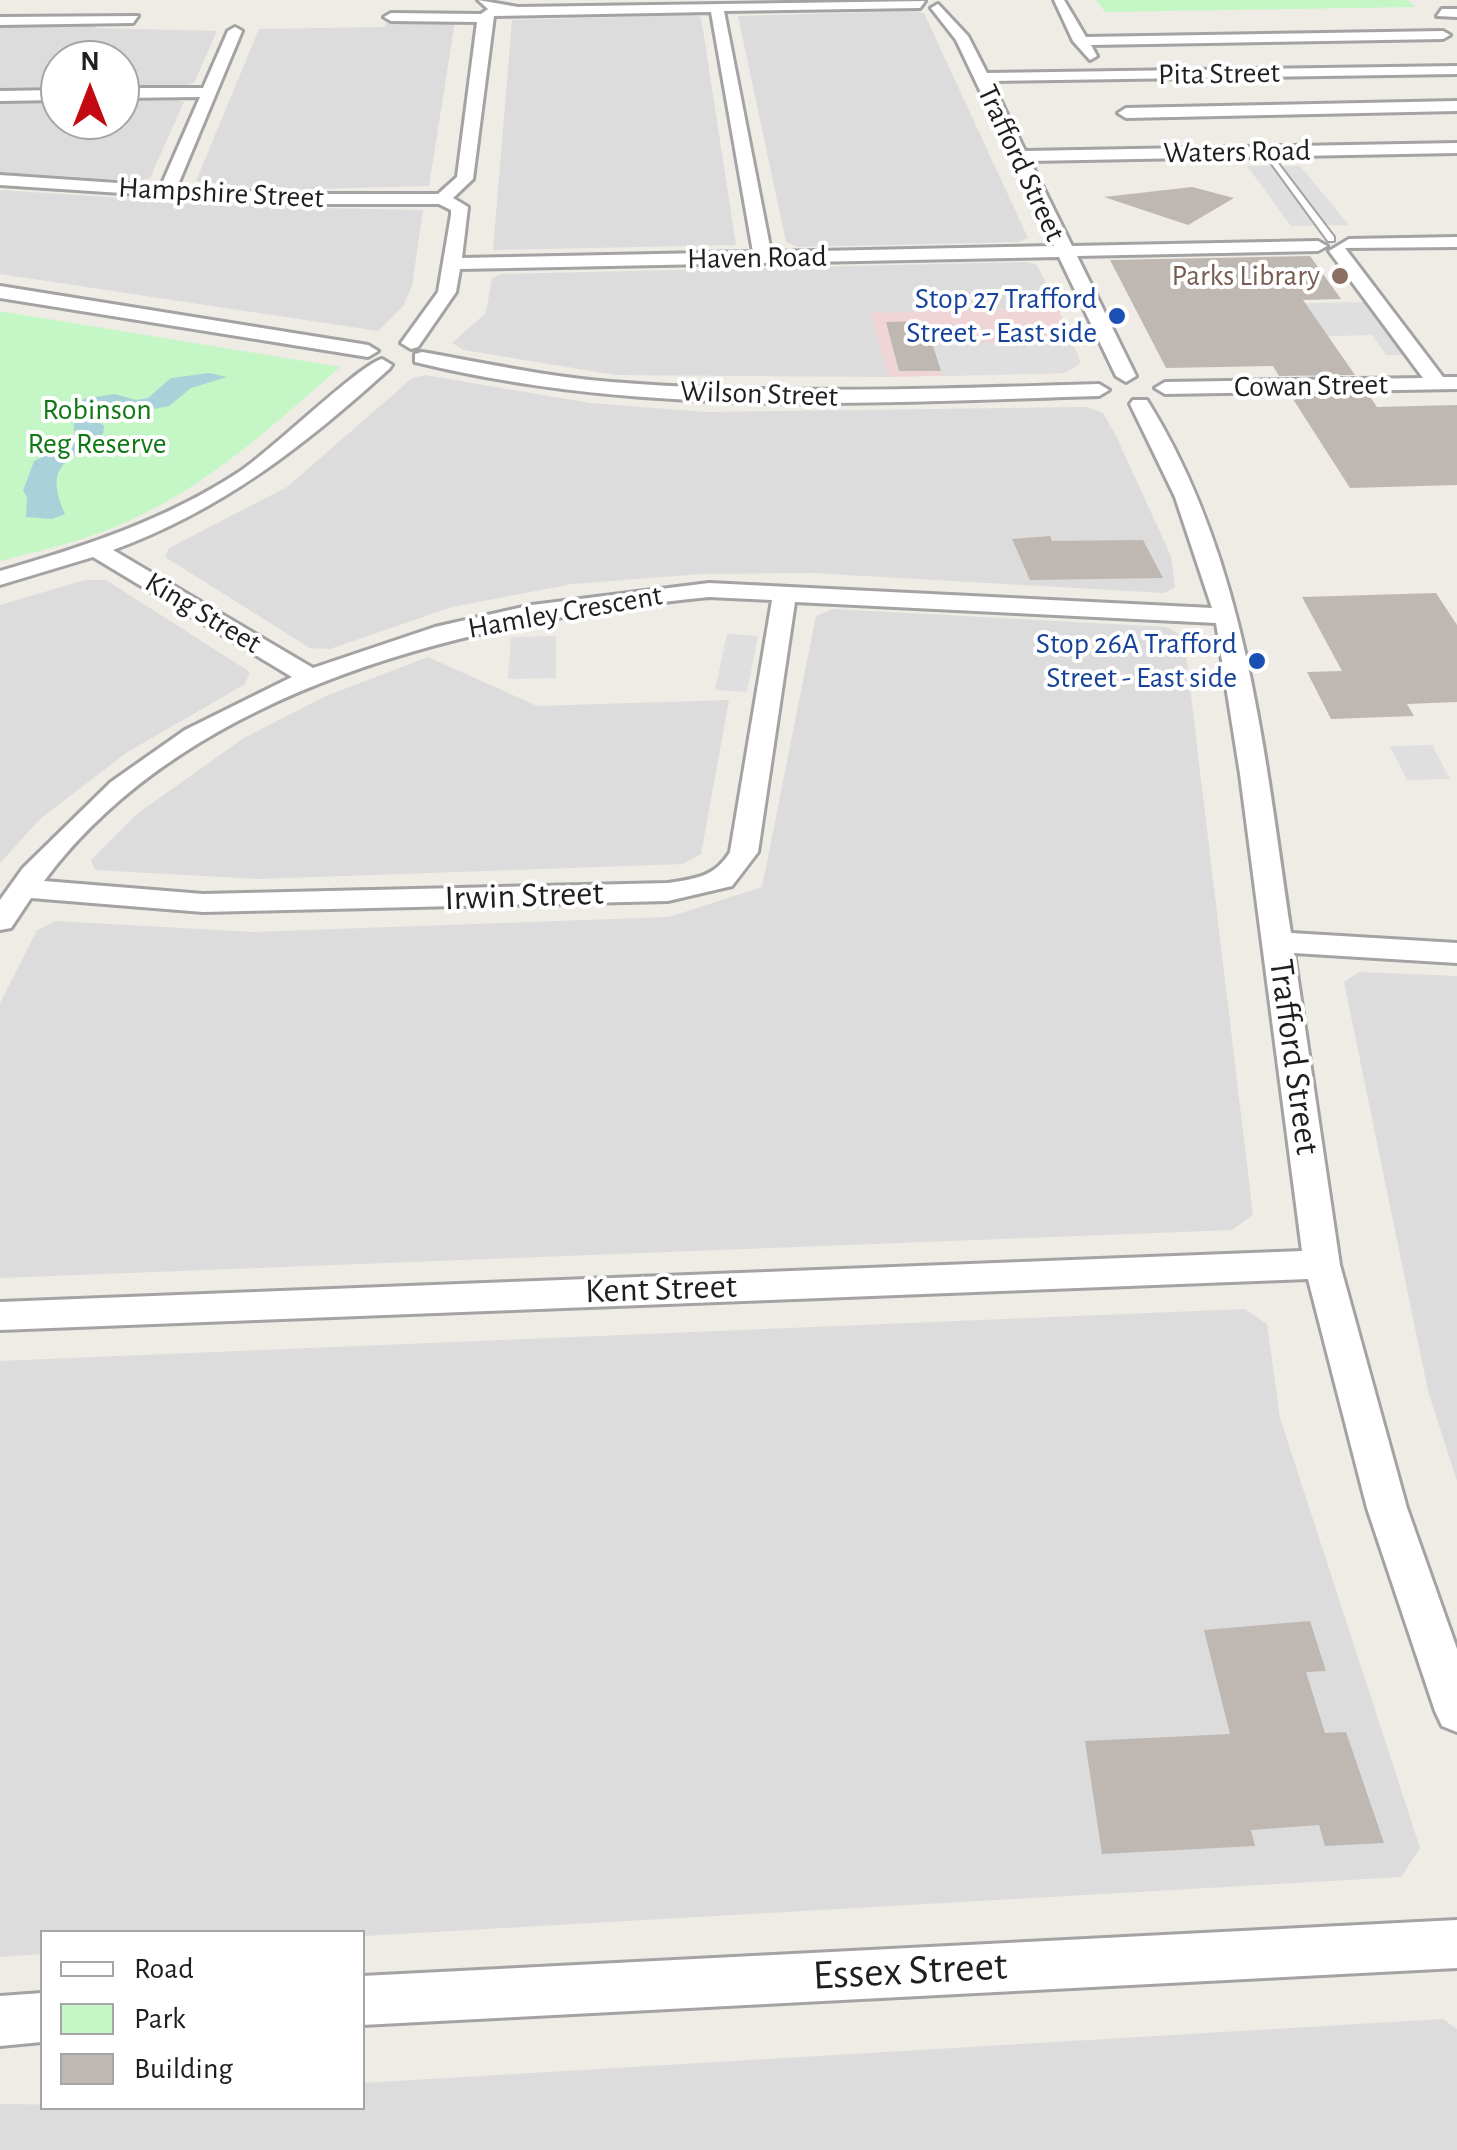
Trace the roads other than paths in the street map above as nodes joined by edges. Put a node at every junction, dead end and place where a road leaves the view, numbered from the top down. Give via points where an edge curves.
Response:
1 (932, 3) edge
2 (1058, 3) dead end
3 (717, 8) junction
4 (490, 9) edge
5 (391, 16) dead end
6 (133, 19) dead end
7 (0, 21) edge
8 (1444, 22) edge
9 (236, 31) dead end
10 (1080, 41) junction
11 (1457, 48) edge
12 (1457, 70) edge
13 (982, 77) junction
14 (209, 92) junction
15 (140, 94) edge
16 (40, 95) edge
17 (0, 96) edge
18 (1457, 106) edge
19 (1126, 114) junction
20 (1457, 148) edge
21 (1264, 151) junction
22 (1018, 156) junction
23 (0, 180) edge
24 (167, 191) junction
25 (442, 199) junction
26 (1457, 242) edge
27 (1334, 245) junction
28 (1062, 252) junction
29 (763, 258) junction
30 (451, 264) junction
31 (0, 292) edge
32 (416, 350) junction
33 (375, 358) junction
34 (1447, 383) edge
35 (1144, 389) junction
36 (1099, 390) junction
37 (94, 548) junction
38 (0, 578) edge
39 (786, 591) junction
40 (1226, 616) junction
41 (312, 678) junction
42 (24, 888) junction
43 (0, 921) edge
44 (1278, 942) junction
45 (1457, 953) edge
46 (1322, 1266) junction
47 (0, 1316) edge
48 (1457, 1711) edge
49 (1457, 1944) edge
50 (365, 2001) edge
51 (40, 2018) edge
52 (0, 2020) edge

1 - 3 street
1 - 13 street, Trafford Street via 962,38
2 - 10 street
3 - 4 street
3 - 29 street
4 - 5 street
4 - 25 street via 465,179
6 - 7 street
8 - 10 street
8 - 11 street
9 - 14 street
10 - 19 street
12 - 19 street, Pita Street
13 - 19 street, Pita Street
13 - 22 street, Trafford Street
14 - 15 street
14 - 24 street
16 - 17 street
18 - 19 street
19 - 21 street, Waters Road
19 - 22 street, Waters Road
20 - 21 street, Waters Road
21 - 27 lane
22 - 28 street, Trafford Street
23 - 24 street, Hampshire Street
24 - 25 street, Hampshire Street
25 - 30 street via 460,215
26 - 27 street, Haven Road
27 - 28 street, Haven Road
27 - 34 street
28 - 29 street, Haven Road
28 - 35 street, Trafford Street
29 - 30 street, Haven Road
30 - 32 street via 439,309
31 - 33 street
32 - 33 street via 381,344
32 - 36 street, Wilson Street via 606,388 720,395
33 - 37 street via 244,478
34 - 35 street, Cowan Street
35 - 36 street via 1109,398
35 - 36 street via 1108,378
35 - 40 street, Trafford Street
37 - 38 street
37 - 41 street, King Street
39 - 40 street, Hamley Crescent
39 - 41 street, Hamley Crescent via 628,596 536,611 392,648
39 - 42 street, Irwin Street via 744,852 733,874 708,886 322,903 203,903
40 - 44 street, Trafford Street
41 - 42 street, Hamley Crescent via 167,755 97,808
42 - 43 street, Hamley Crescent
44 - 45 street
44 - 46 street, Trafford Street
46 - 47 street, Kent Street
46 - 48 street, Trafford Street via 1387,1508
49 - 50 street, Essex Street
51 - 52 street

